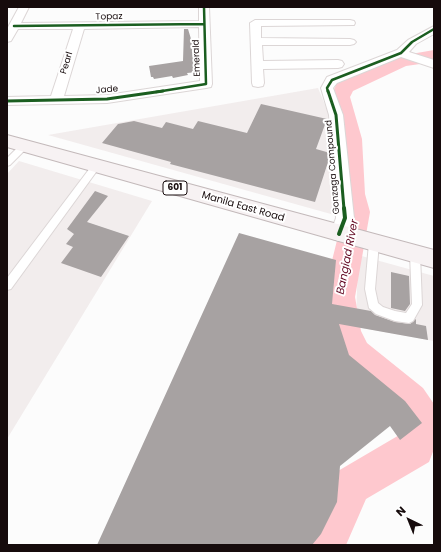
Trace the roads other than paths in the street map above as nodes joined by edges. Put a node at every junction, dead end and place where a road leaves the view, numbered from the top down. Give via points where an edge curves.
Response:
1 (24, 7) edge
2 (204, 7) edge
3 (350, 23) dead end
4 (204, 24) junction
5 (14, 26) junction
6 (78, 26) junction
7 (431, 34) edge
8 (7, 39) edge
9 (256, 41) junction
10 (350, 42) dead end
11 (314, 43) junction
12 (401, 53) junction
13 (320, 64) junction
14 (338, 64) dead end
15 (434, 64) edge
16 (258, 65) junction
17 (258, 83) dead end
18 (206, 84) joint
19 (327, 88) junction
20 (7, 100) edge
21 (56, 100) junction
22 (16, 143) edge
23 (7, 163) edge
24 (96, 166) junction
25 (354, 238) junction
26 (424, 257) edge
27 (7, 286) edge

1 - 5 street
2 - 4 street, Emerald
3 - 9 street via 255,23
4 - 6 street, Topaz
4 - 18 street, Emerald
5 - 6 street, Topaz
5 - 8 street
6 - 21 street, Pearl
7 - 12 street via 412,42
9 - 11 street
9 - 16 street
10 - 11 street
11 - 13 street, Gonzaga Compound
12 - 15 street
12 - 19 street via 332,80
13 - 14 street
13 - 16 street
13 - 19 street, Gonzaga Compound
16 - 17 street
18 - 21 street, Jade via 107,99
19 - 25 street, Gonzaga Compound via 336,115 345,218
20 - 21 street, Jade
22 - 23 lane
22 - 24 main road, Manila East Road / 601
24 - 25 main road, Manila East Road / 601
24 - 27 lane
25 - 26 main road, Manila East Road / 601
25 - 26 lane via 373,304 380,311 395,316 409,318 417,305

